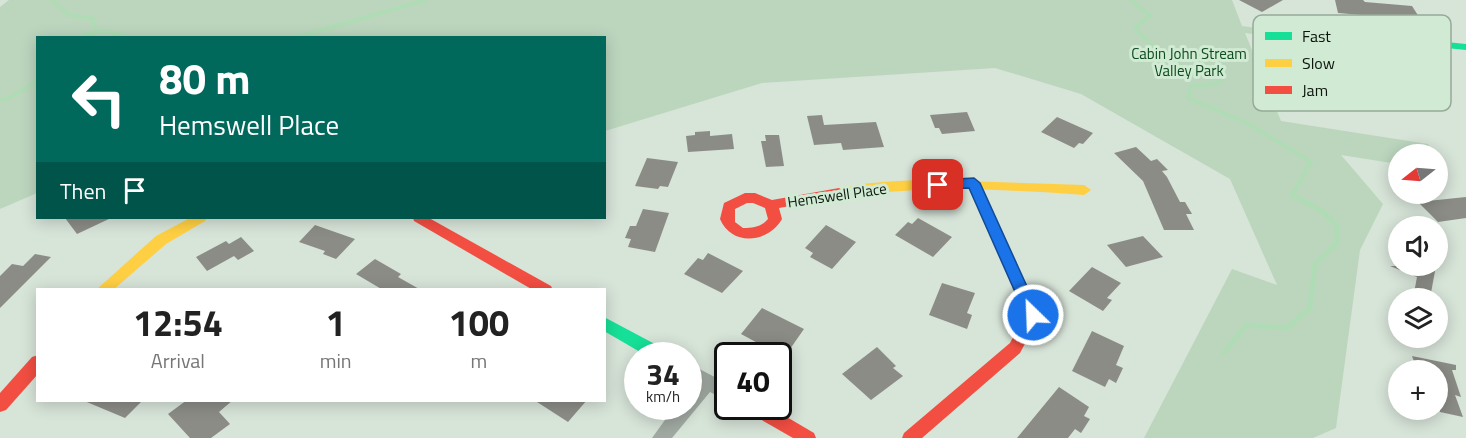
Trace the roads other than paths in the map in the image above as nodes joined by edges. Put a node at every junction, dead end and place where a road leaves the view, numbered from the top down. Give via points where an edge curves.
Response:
1 (1451, 45) edge
2 (1466, 47) edge
3 (974, 183) junction
4 (1084, 190) dead end
5 (771, 205) dead end
6 (198, 219) edge
7 (421, 219) edge
8 (105, 288) edge
9 (542, 288) edge
10 (606, 324) edge
11 (637, 342) edge
12 (36, 364) edge
13 (702, 378) edge
14 (708, 381) junction
15 (714, 385) edge
16 (702, 388) edge
17 (0, 405) edge
18 (676, 420) edge
19 (776, 420) edge
20 (661, 438) edge
21 (808, 438) edge
22 (910, 438) edge

1 - 2 street
3 - 4 street, Hemswell Place
3 - 5 street, Hemswell Place via 858,189
3 - 22 street via 1033,315 1015,348
6 - 8 street via 139,255
7 - 9 street
10 - 11 street
12 - 17 street
13 - 14 street
14 - 15 street
14 - 16 street
18 - 20 street
19 - 21 street

